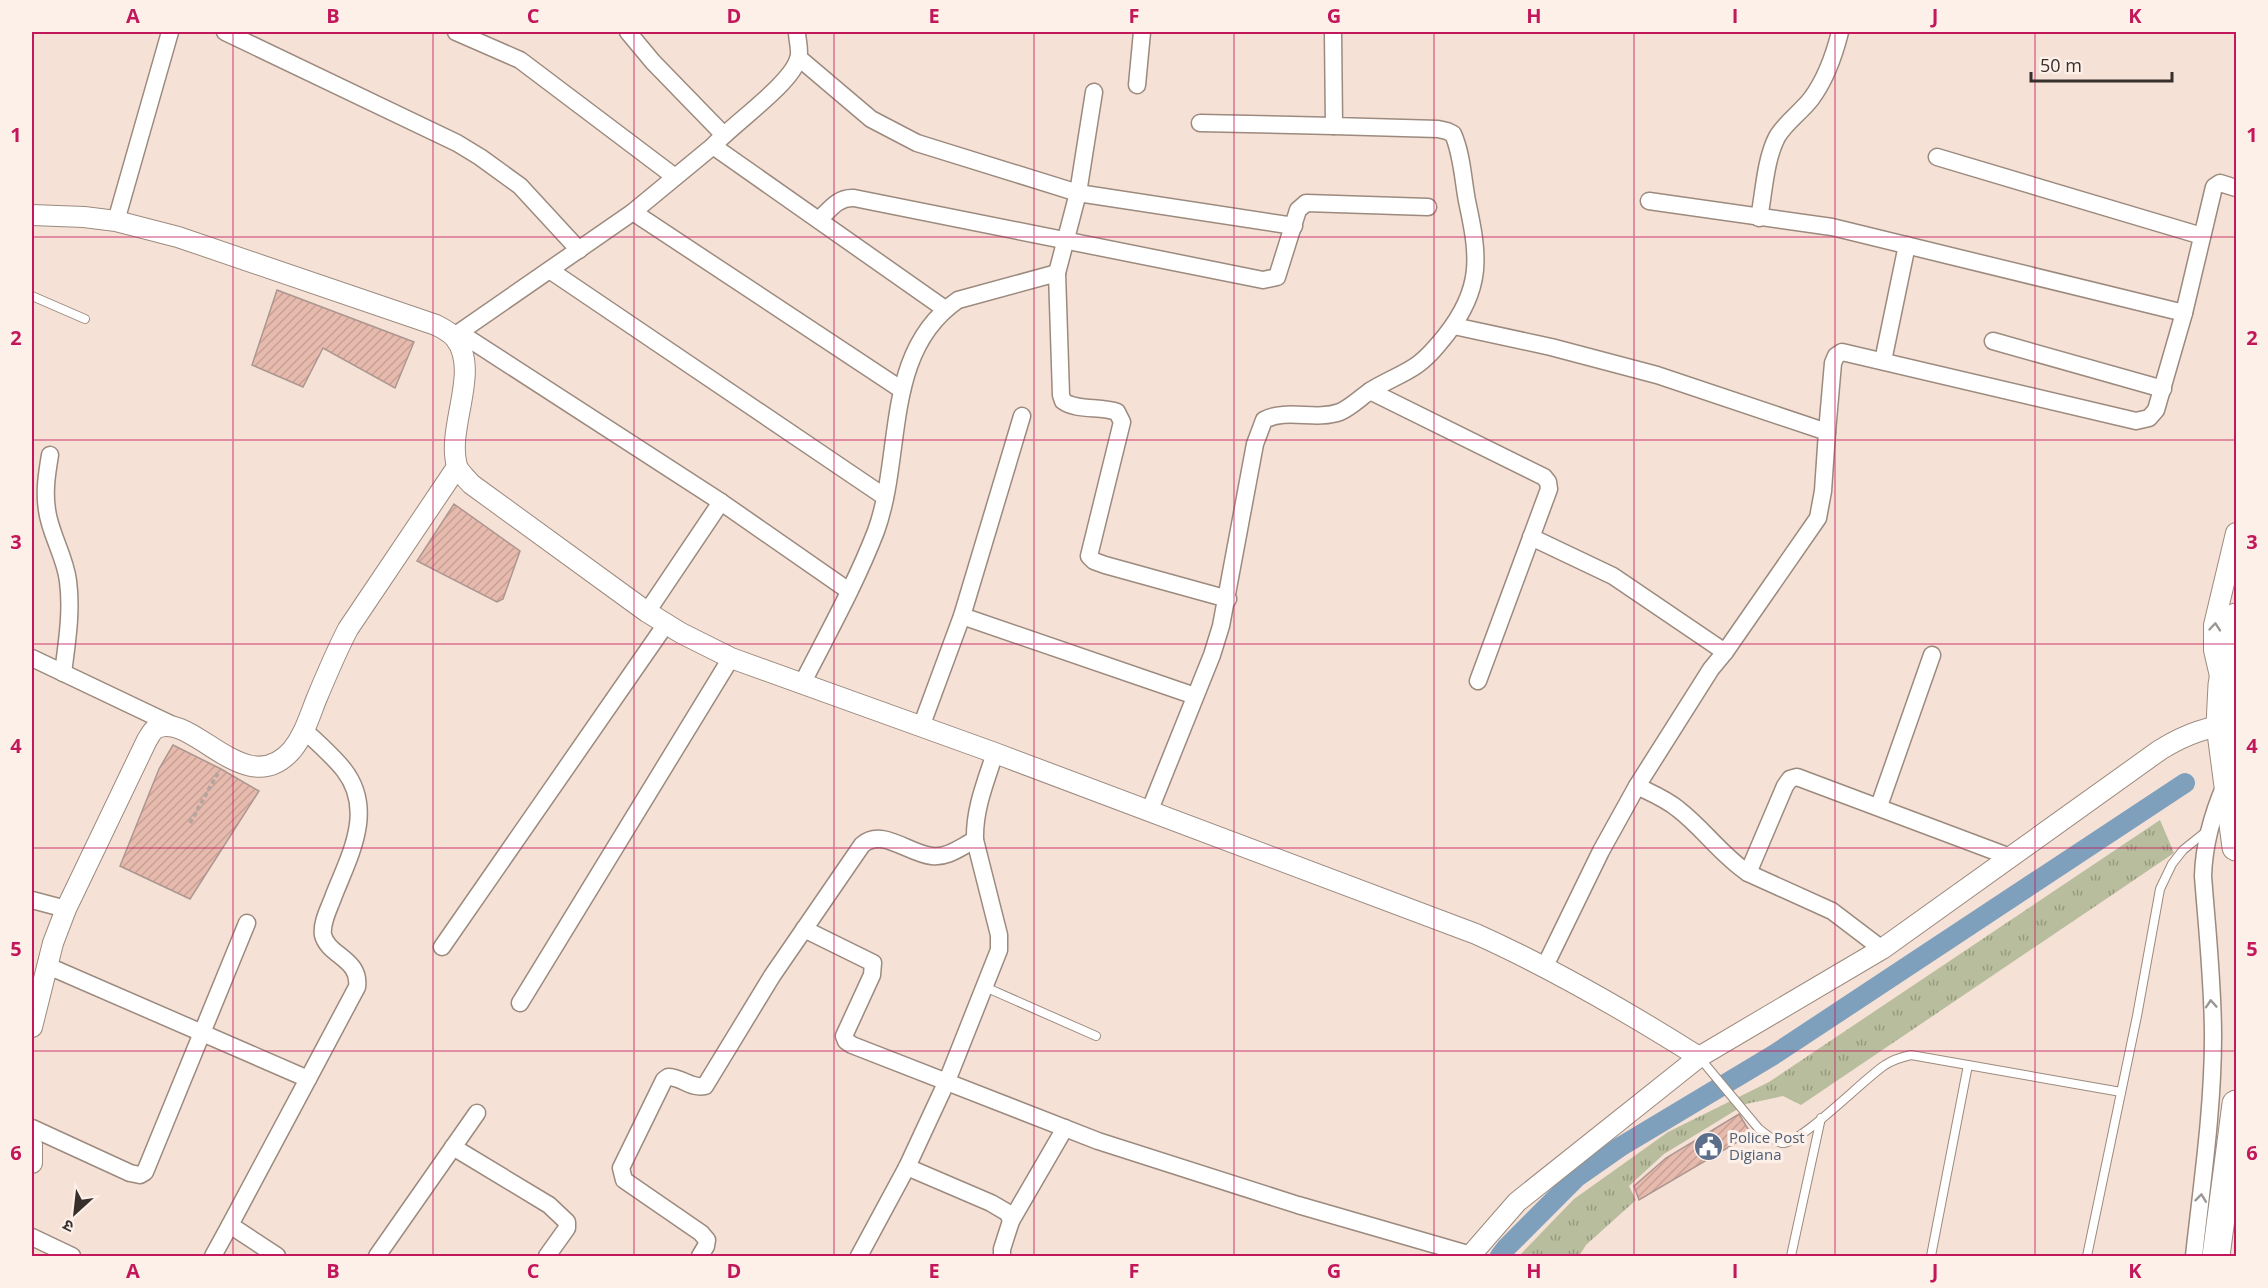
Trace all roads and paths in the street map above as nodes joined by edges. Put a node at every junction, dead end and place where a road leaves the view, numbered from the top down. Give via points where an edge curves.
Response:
1 (170, 32) edge
2 (225, 32) edge
3 (461, 32) edge
4 (628, 32) edge
5 (797, 32) edge
6 (1142, 32) edge
7 (1333, 32) edge
8 (1840, 32) edge
9 (799, 58) junction
10 (1137, 85) dead end
11 (1094, 92) dead end
12 (1200, 123) dead end
13 (1334, 126) junction
14 (718, 140) junction
15 (1937, 157) dead end
16 (675, 177) junction
17 (2236, 188) edge
18 (1077, 193) junction
19 (1649, 201) dead end
20 (1428, 207) dead end
21 (633, 212) junction
22 (32, 215) edge
23 (1759, 218) junction
24 (819, 220) junction
25 (116, 221) junction
26 (1294, 226) junction
27 (2202, 236) junction
28 (1065, 242) junction
29 (1907, 245) junction
30 (579, 250) junction
31 (550, 271) junction
32 (1057, 273) junction
33 (32, 296) edge
34 (945, 309) junction
35 (2184, 313) junction
36 (85, 319) dead end
37 (1454, 326) junction
38 (457, 334) junction
39 (1993, 341) dead end
40 (1883, 361) junction
41 (2163, 389) junction
42 (902, 390) junction
43 (1370, 391) junction
44 (1022, 416) dead end
45 (1827, 432) junction
46 (50, 454) dead end
47 (458, 467) junction
48 (885, 497) junction
49 (721, 502) junction
50 (2236, 533) edge
51 (1531, 537) junction
52 (849, 591) junction
53 (1227, 599) junction
54 (647, 612) junction
55 (962, 616) junction
56 (2236, 617) edge
57 (666, 624) junction
58 (1725, 652) junction
59 (1932, 655) dead end
60 (32, 658) edge
61 (731, 658) junction
62 (63, 673) junction
63 (1478, 681) dead end
64 (802, 684) junction
65 (2222, 685) junction
66 (1195, 696) junction
67 (2228, 725) edge
68 (921, 727) junction
69 (183, 730) junction
70 (305, 730) junction
71 (995, 753) junction
72 (228, 757) junction
73 (2228, 780) junction
74 (1637, 786) junction
75 (1879, 806) junction
76 (1149, 812) junction
77 (190, 822) dead end
78 (2208, 830) junction
79 (975, 840) junction
80 (2236, 847) edge
81 (2010, 857) junction
82 (1748, 873) junction
83 (32, 900) edge
84 (66, 909) junction
85 (247, 924) dead end
86 (804, 929) junction
87 (441, 947) dead end
88 (1882, 949) junction
89 (48, 966) junction
90 (1545, 966) junction
91 (985, 987) junction
92 (520, 1003) dead end
93 (32, 1027) edge
94 (203, 1035) junction
95 (1096, 1036) dead end
96 (1699, 1057) junction
97 (1968, 1065) junction
98 (308, 1079) junction
99 (947, 1081) junction
100 (2121, 1092) junction
101 (2236, 1104) edge
102 (477, 1113) dead end
103 (1821, 1118) junction
104 (32, 1128) edge
105 (1065, 1128) junction
106 (32, 1144) edge
107 (453, 1147) junction
108 (32, 1163) edge
109 (907, 1167) junction
110 (1011, 1221) junction
111 (230, 1225) junction
112 (32, 1237) edge
113 (1000, 1254) edge
114 (1471, 1256) edge
115 (72, 1257) edge
116 (213, 1257) edge
117 (277, 1257) edge
118 (377, 1257) edge
119 (547, 1257) edge
120 (700, 1257) edge
121 (859, 1257) edge
122 (1791, 1257) edge
123 (1931, 1257) edge
124 (2087, 1257) edge
125 (2194, 1257) edge
126 (2216, 1257) edge

1 - 25 street
2 - 30 street via 480,157 520,186
3 - 16 street via 520,60
4 - 14 street
5 - 9 street
6 - 10 street
7 - 13 street
8 - 23 street via 1830,66 1811,99 1773,146
9 - 14 street via 785,81
9 - 18 street via 891,132
11 - 18 street
12 - 13 street
13 - 37 street via 1438,129 1452,134 1474,229 1476,259 1469,301
14 - 16 street
14 - 24 street
15 - 27 street
16 - 21 street
17 - 27 street via 2220,183 2214,187
18 - 26 street
18 - 28 street
19 - 23 street
20 - 26 street via 1312,202 1302,206
21 - 30 street
21 - 42 street
22 - 25 street
23 - 29 street via 1832,227
24 - 28 street via 839,201 854,198
24 - 34 street
25 - 38 street via 178,237
26 - 28 street via 1281,270 1271,280
27 - 35 street
28 - 32 street
29 - 35 street
29 - 40 street
30 - 31 street
31 - 38 street
31 - 48 street
32 - 34 street via 958,300
32 - 53 street via 1063,401 1107,408 1117,412 1122,422 1089,556 1105,565
33 - 36 lane
34 - 42 street via 921,340
35 - 41 street
37 - 43 street via 1415,367
37 - 45 street via 1657,375
38 - 47 street via 465,368 456,438
38 - 49 street
39 - 41 street
40 - 41 street via 2136,422 2149,418 2156,410
40 - 45 street via 1850,352 1836,356
42 - 48 street
43 - 51 street via 1544,477 1549,489
43 - 53 street via 1332,414 1285,414 1264,420 1255,444
44 - 55 street
45 - 58 street via 1818,518
46 - 62 street via 47,512 64,564 70,610
47 - 54 street via 471,484
47 - 70 street via 348,629
48 - 52 street via 876,531
49 - 52 street
49 - 54 street
65 -> 50 street via 2214,650 2214,625
51 - 58 street via 1613,576
51 - 63 street
52 - 64 street
53 - 66 street via 1212,655
54 - 57 street
55 - 66 street
55 - 68 street
56 - 65 highway
57 - 61 street
57 - 87 street
58 - 74 street via 1693,695
59 - 75 street
60 - 62 street
61 - 64 street
61 - 92 street
62 - 69 street
64 - 68 street
65 - 67 highway
66 - 76 street
67 - 73 highway
67 - 81 street via 2179,738
68 - 71 street
69 - 72 street
69 - 84 street via 166,726 154,730 147,740
70 - 72 street via 276,764 265,767
70 - 98 street via 344,770 359,804 357,837 325,918 323,935 355,970 357,987
71 - 76 street
71 - 79 street via 977,809
72 - 77 path
73 - 78 street
73 - 80 highway
74 - 82 street via 1678,808 1725,857
74 - 90 street via 1600,851
75 - 81 street
75 - 82 street via 1807,779 1790,779
76 - 90 street via 1476,934
78 - 100 lane via 2183,850 2160,889
125 -> 78 street via 2212,1076 2203,876
79 - 86 street via 948,854 931,856 886,840 869,839
79 - 91 street via 999,935 999,951
81 - 88 street
82 - 88 street via 1832,911
83 - 84 street
84 - 89 street
85 - 94 street
86 - 99 street via 873,963 872,975 846,1028 846,1041
86 - 120 street via 705,1086 692,1086 674,1077 664,1080 621,1168 624,1180 701,1233 706,1246
88 - 96 street
89 - 93 street
89 - 94 street
90 - 96 street
91 - 95 lane
91 - 99 street
94 - 98 street
94 - 104 street via 145,1172 140,1175
96 - 103 lane via 1769,1137 1790,1142
96 - 114 street via 1518,1202
97 - 100 lane
97 - 103 lane via 1911,1055 1898,1058
97 - 123 lane
98 - 111 street
99 - 105 street
99 - 109 street
100 - 124 lane
101 - 126 highway
102 - 107 street
103 - 122 lane
105 - 110 street
105 - 114 street via 1298,1205
106 - 108 street
107 - 118 street
107 - 119 street via 564,1216 567,1228
109 - 110 street via 991,1203 1008,1213
109 - 121 street
110 - 113 street
111 - 116 street
111 - 117 street
112 - 115 street

